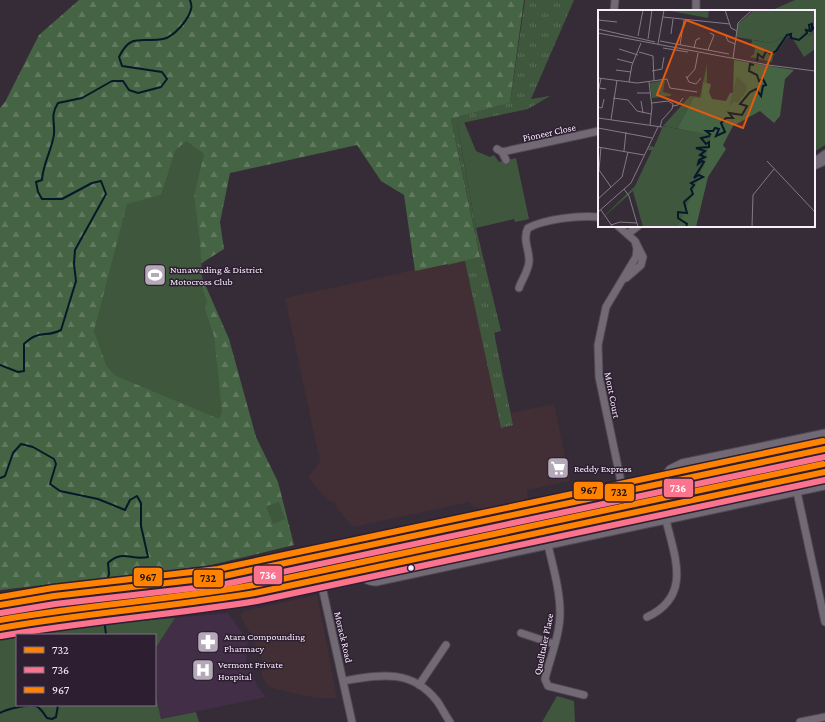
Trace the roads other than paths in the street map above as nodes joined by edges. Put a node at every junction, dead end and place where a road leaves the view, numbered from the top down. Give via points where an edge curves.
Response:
1 (615, 0) edge
2 (614, 10) edge
3 (598, 132) edge
4 (825, 154) edge
5 (506, 160) dead end
6 (815, 161) edge
7 (825, 161) edge
8 (815, 166) edge
9 (598, 217) edge
10 (619, 227) edge
11 (637, 227) edge
12 (628, 234) junction
13 (519, 288) dead end
14 (825, 433) edge
15 (799, 439) junction
16 (822, 450) edge
17 (825, 472) edge
18 (658, 484) junction
19 (825, 486) edge
20 (734, 490) junction
21 (623, 491) junction
22 (797, 492) junction
23 (737, 505) junction
24 (666, 520) junction
25 (548, 546) junction
26 (314, 557) junction
27 (357, 572) junction
28 (320, 580) junction
29 (0, 605) edge
30 (647, 617) dead end
31 (825, 622) edge
32 (0, 628) edge
33 (522, 633) dead end
34 (554, 644) junction
35 (446, 645) dead end
36 (344, 681) junction
37 (419, 684) junction
38 (584, 696) dead end
39 (825, 717) edge
40 (352, 722) edge
41 (450, 722) edge
42 (800, 722) edge

1 - 2 street
3 - 5 street, Pioneer Close via 500,151
4 - 6 street
7 - 8 street
9 - 13 street via 582,216 528,228 525,234 529,261 526,274 519,276
10 - 12 street, Mont Court
11 - 12 street
12 - 21 street, Mont Court via 641,250 643,261 620,283 606,307 598,364
14 - 15 street
15 - 16 street
15 - 18 street via 682,463 670,469
16 - 18 highway
17 - 20 highway
18 - 21 highway
19 - 22 street
20 - 23 street
20 - 27 highway
21 - 26 highway
22 - 23 street
22 - 31 street
23 - 24 street
24 - 25 street
24 - 30 street via 676,570 676,588 667,604
25 - 27 street via 376,582 364,579
25 - 34 street, Quelltaler Place via 558,590 560,613
26 - 28 street, Morack Road
26 - 29 highway via 219,577 54,596
27 - 28 highway
28 - 32 highway via 224,598
28 - 36 street, Morack Road
33 - 34 street
34 - 38 street, Quelltaler Place via 546,684
35 - 37 street
36 - 37 street via 388,675
36 - 40 street, Morack Road
37 - 41 street via 438,702
39 - 42 street

